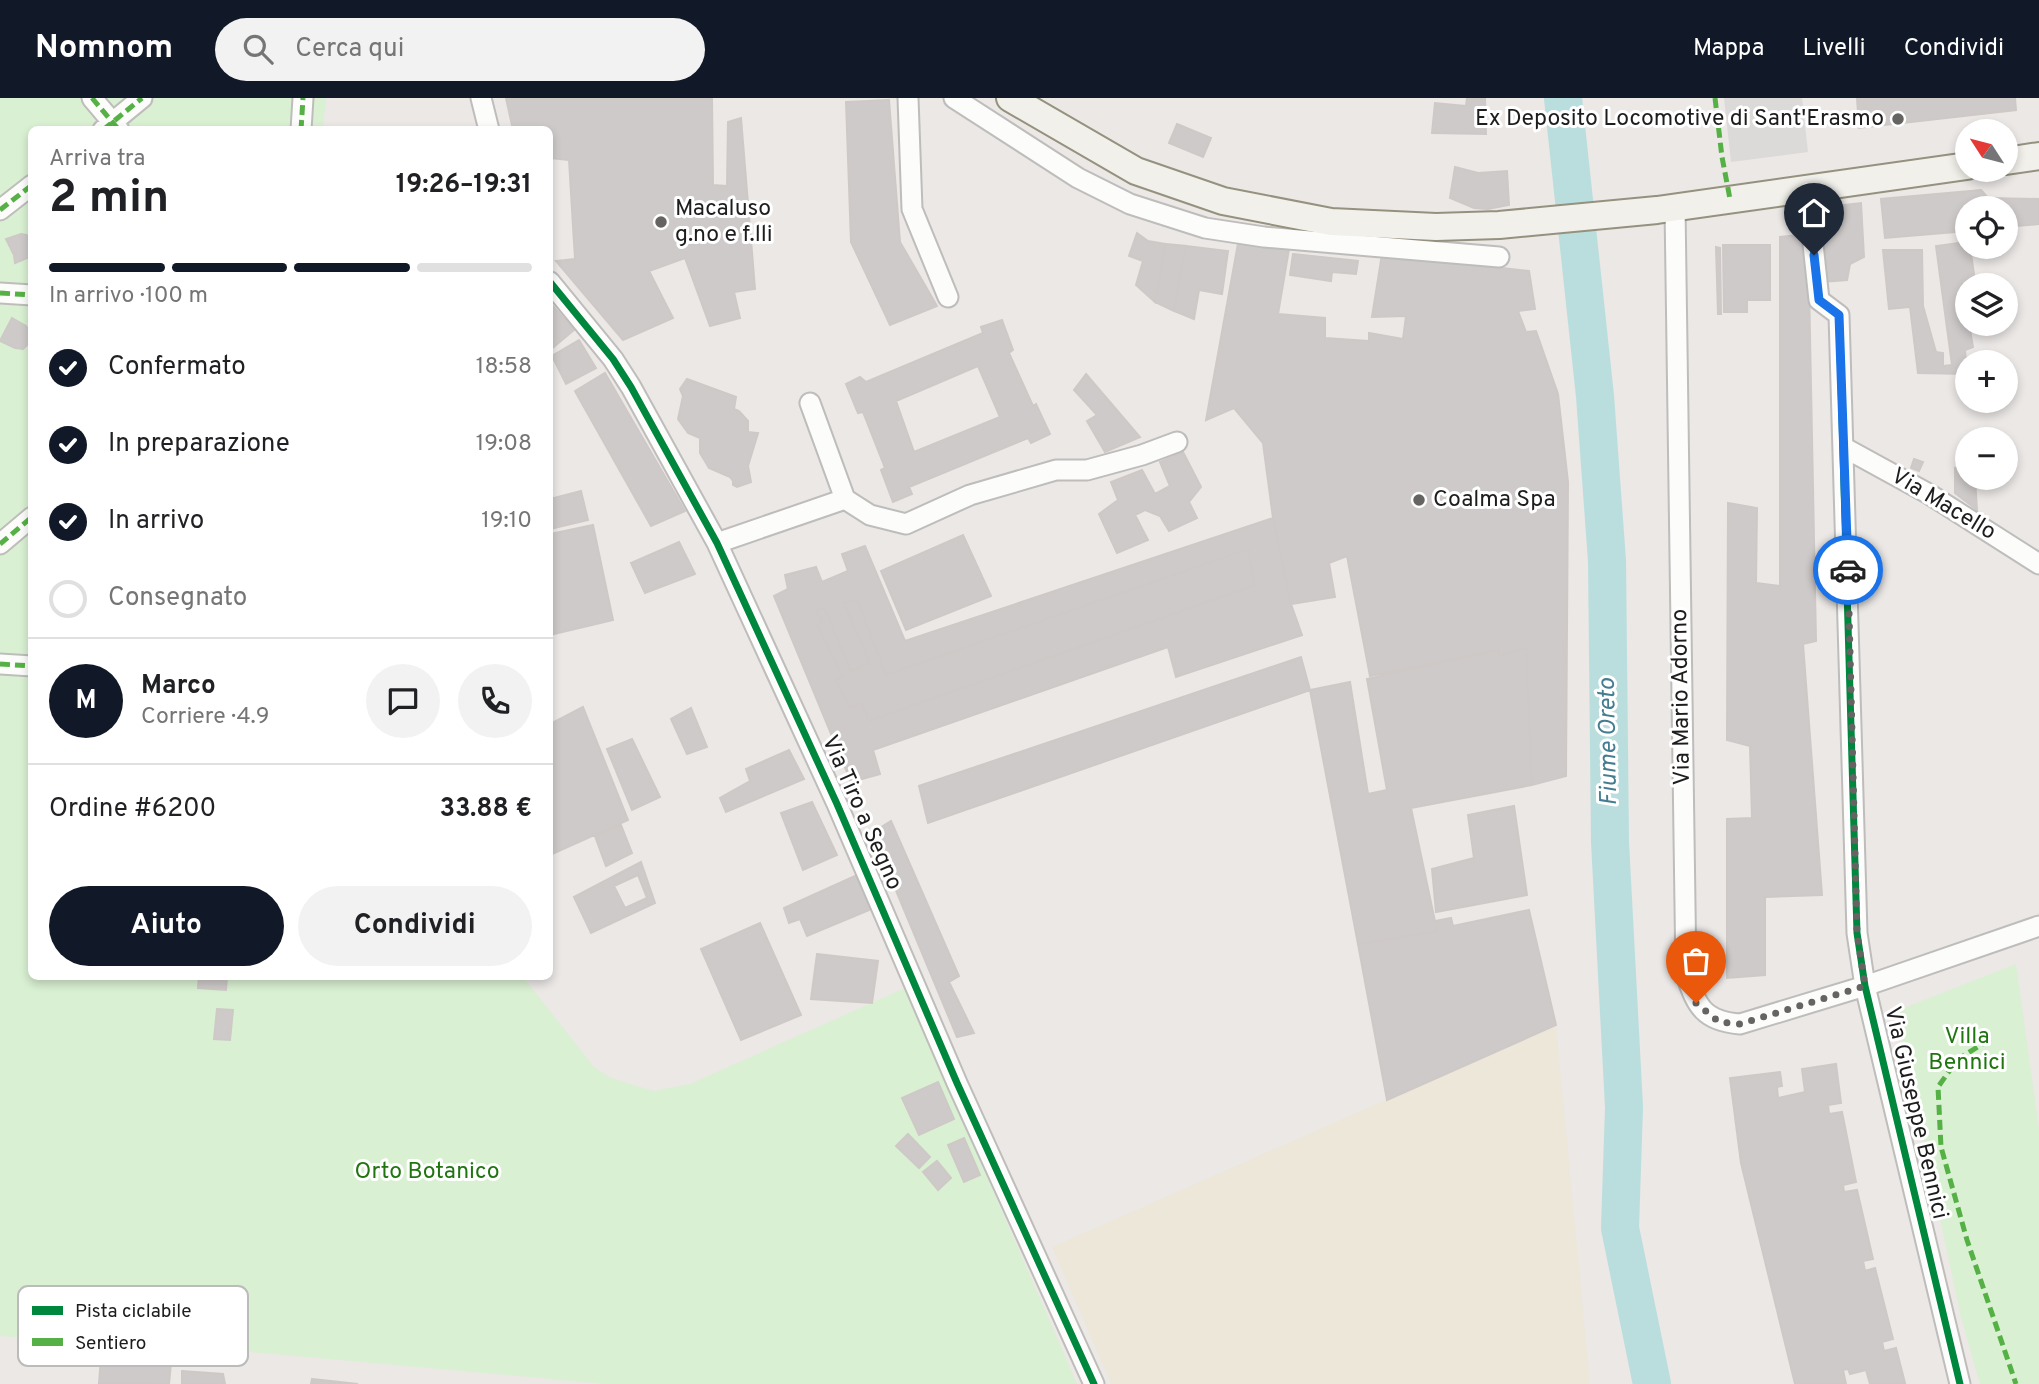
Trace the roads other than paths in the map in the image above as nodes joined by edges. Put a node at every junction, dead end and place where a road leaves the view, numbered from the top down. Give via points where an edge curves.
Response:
1 (92, 98) edge
2 (142, 98) edge
3 (303, 98) edge
4 (481, 98) edge
5 (908, 98) edge
6 (954, 98) edge
7 (1010, 98) edge
8 (111, 126) edge
9 (113, 126) edge
10 (301, 126) edge
11 (488, 126) edge
12 (2039, 156) edge
13 (2018, 159) edge
14 (1955, 168) edge
15 (28, 188) edge
16 (1807, 188) junction
17 (1666, 208) junction
18 (0, 210) edge
19 (1499, 257) dead end
20 (553, 286) edge
21 (0, 293) edge
22 (28, 295) edge
23 (948, 297) dead end
24 (810, 403) dead end
25 (1177, 442) dead end
26 (1845, 448) junction
27 (845, 499) junction
28 (28, 520) edge
29 (717, 542) junction
30 (0, 544) edge
31 (2039, 564) edge
32 (0, 664) edge
33 (28, 666) edge
34 (2039, 926) edge
35 (1865, 986) junction
36 (1094, 1384) edge
37 (1960, 1384) edge

1 - 8 street
2 - 9 street
3 - 10 street
4 - 11 street
5 - 23 street via 912,209
6 - 19 street via 1078,178 1130,204 1205,228
7 - 17 main road via 1136,172 1223,201 1331,222 1499,225
12 - 13 main road
14 - 16 main road
15 - 18 street
16 - 17 main road
16 - 26 street, Via Giuseppe Bennici via 1819,300 1839,315
17 - 35 street, Via Mario Adorno via 1686,975 1696,1003 1719,1022 1740,1024
20 - 29 street, Via Tiro a Segno via 631,387
21 - 22 street
24 - 27 street
25 - 27 street via 1087,470 1056,470 970,495 906,524 870,515
26 - 31 street, Via Macello via 1929,494
26 - 35 street, Via Giuseppe Bennici via 1857,933
27 - 29 street
28 - 30 street
29 - 36 street, Via Tiro a Segno
32 - 33 street
34 - 35 street, Via Mario Adorno
35 - 37 street, Via Giuseppe Bennici

